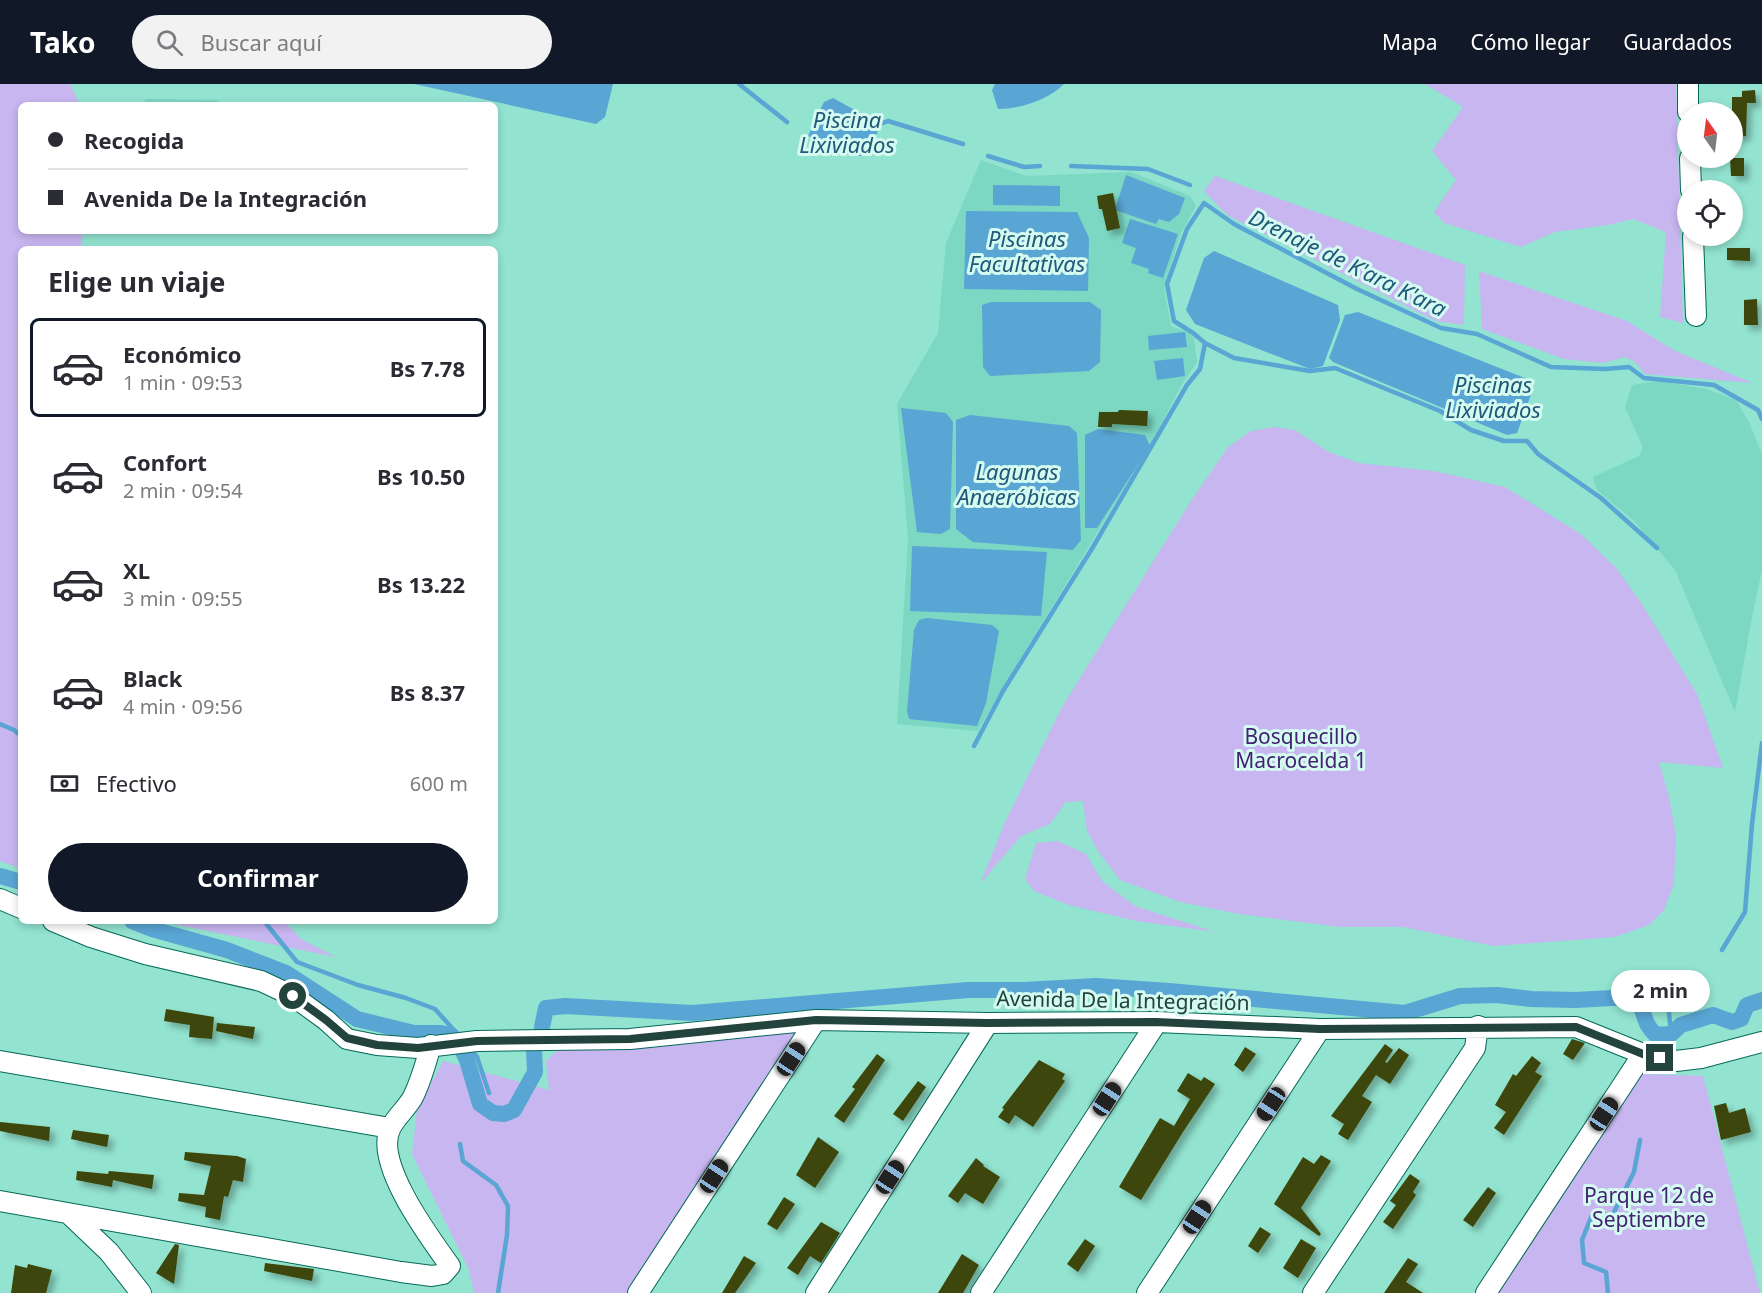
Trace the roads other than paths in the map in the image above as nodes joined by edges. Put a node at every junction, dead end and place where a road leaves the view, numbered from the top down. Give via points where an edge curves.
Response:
1 (1688, 84) edge
2 (1688, 102) edge
3 (1693, 246) edge
4 (1696, 316) dead end
5 (0, 899) edge
6 (18, 907) edge
7 (60, 924) edge
8 (816, 1020) junction
9 (1156, 1022) junction
10 (988, 1023) junction
11 (1478, 1026) junction
12 (1320, 1029) junction
13 (1762, 1042) edge
14 (438, 1045) junction
15 (1643, 1054) junction
16 (0, 1061) edge
17 (390, 1128) junction
18 (0, 1202) edge
19 (68, 1213) junction
20 (141, 1293) edge
21 (638, 1293) edge
22 (816, 1293) edge
23 (981, 1293) edge
24 (1147, 1293) edge
25 (1313, 1293) edge
26 (1486, 1293) edge

1 - 2 street
3 - 4 street
5 - 6 street
7 - 14 street, Avenida De la Integración via 145,954 261,981 293,996 347,1038 377,1045
8 - 10 street, Avenida De la Integración
8 - 14 street, Avenida De la Integración via 630,1039
8 - 21 street
9 - 10 street, Avenida De la Integración
9 - 12 street, Avenida De la Integración
9 - 23 street
10 - 22 street
11 - 12 street, Avenida De la Integración
11 - 15 street, Avenida De la Integración via 1576,1027
11 - 25 street via 1474,1048
12 - 24 street
13 - 15 street, Avenida De la Integración via 1676,1061
14 - 17 street via 404,1112
15 - 26 street
16 - 17 street
17 - 19 street via 389,1159 420,1223 450,1266 443,1274 401,1272
18 - 19 street
19 - 20 street via 109,1252

